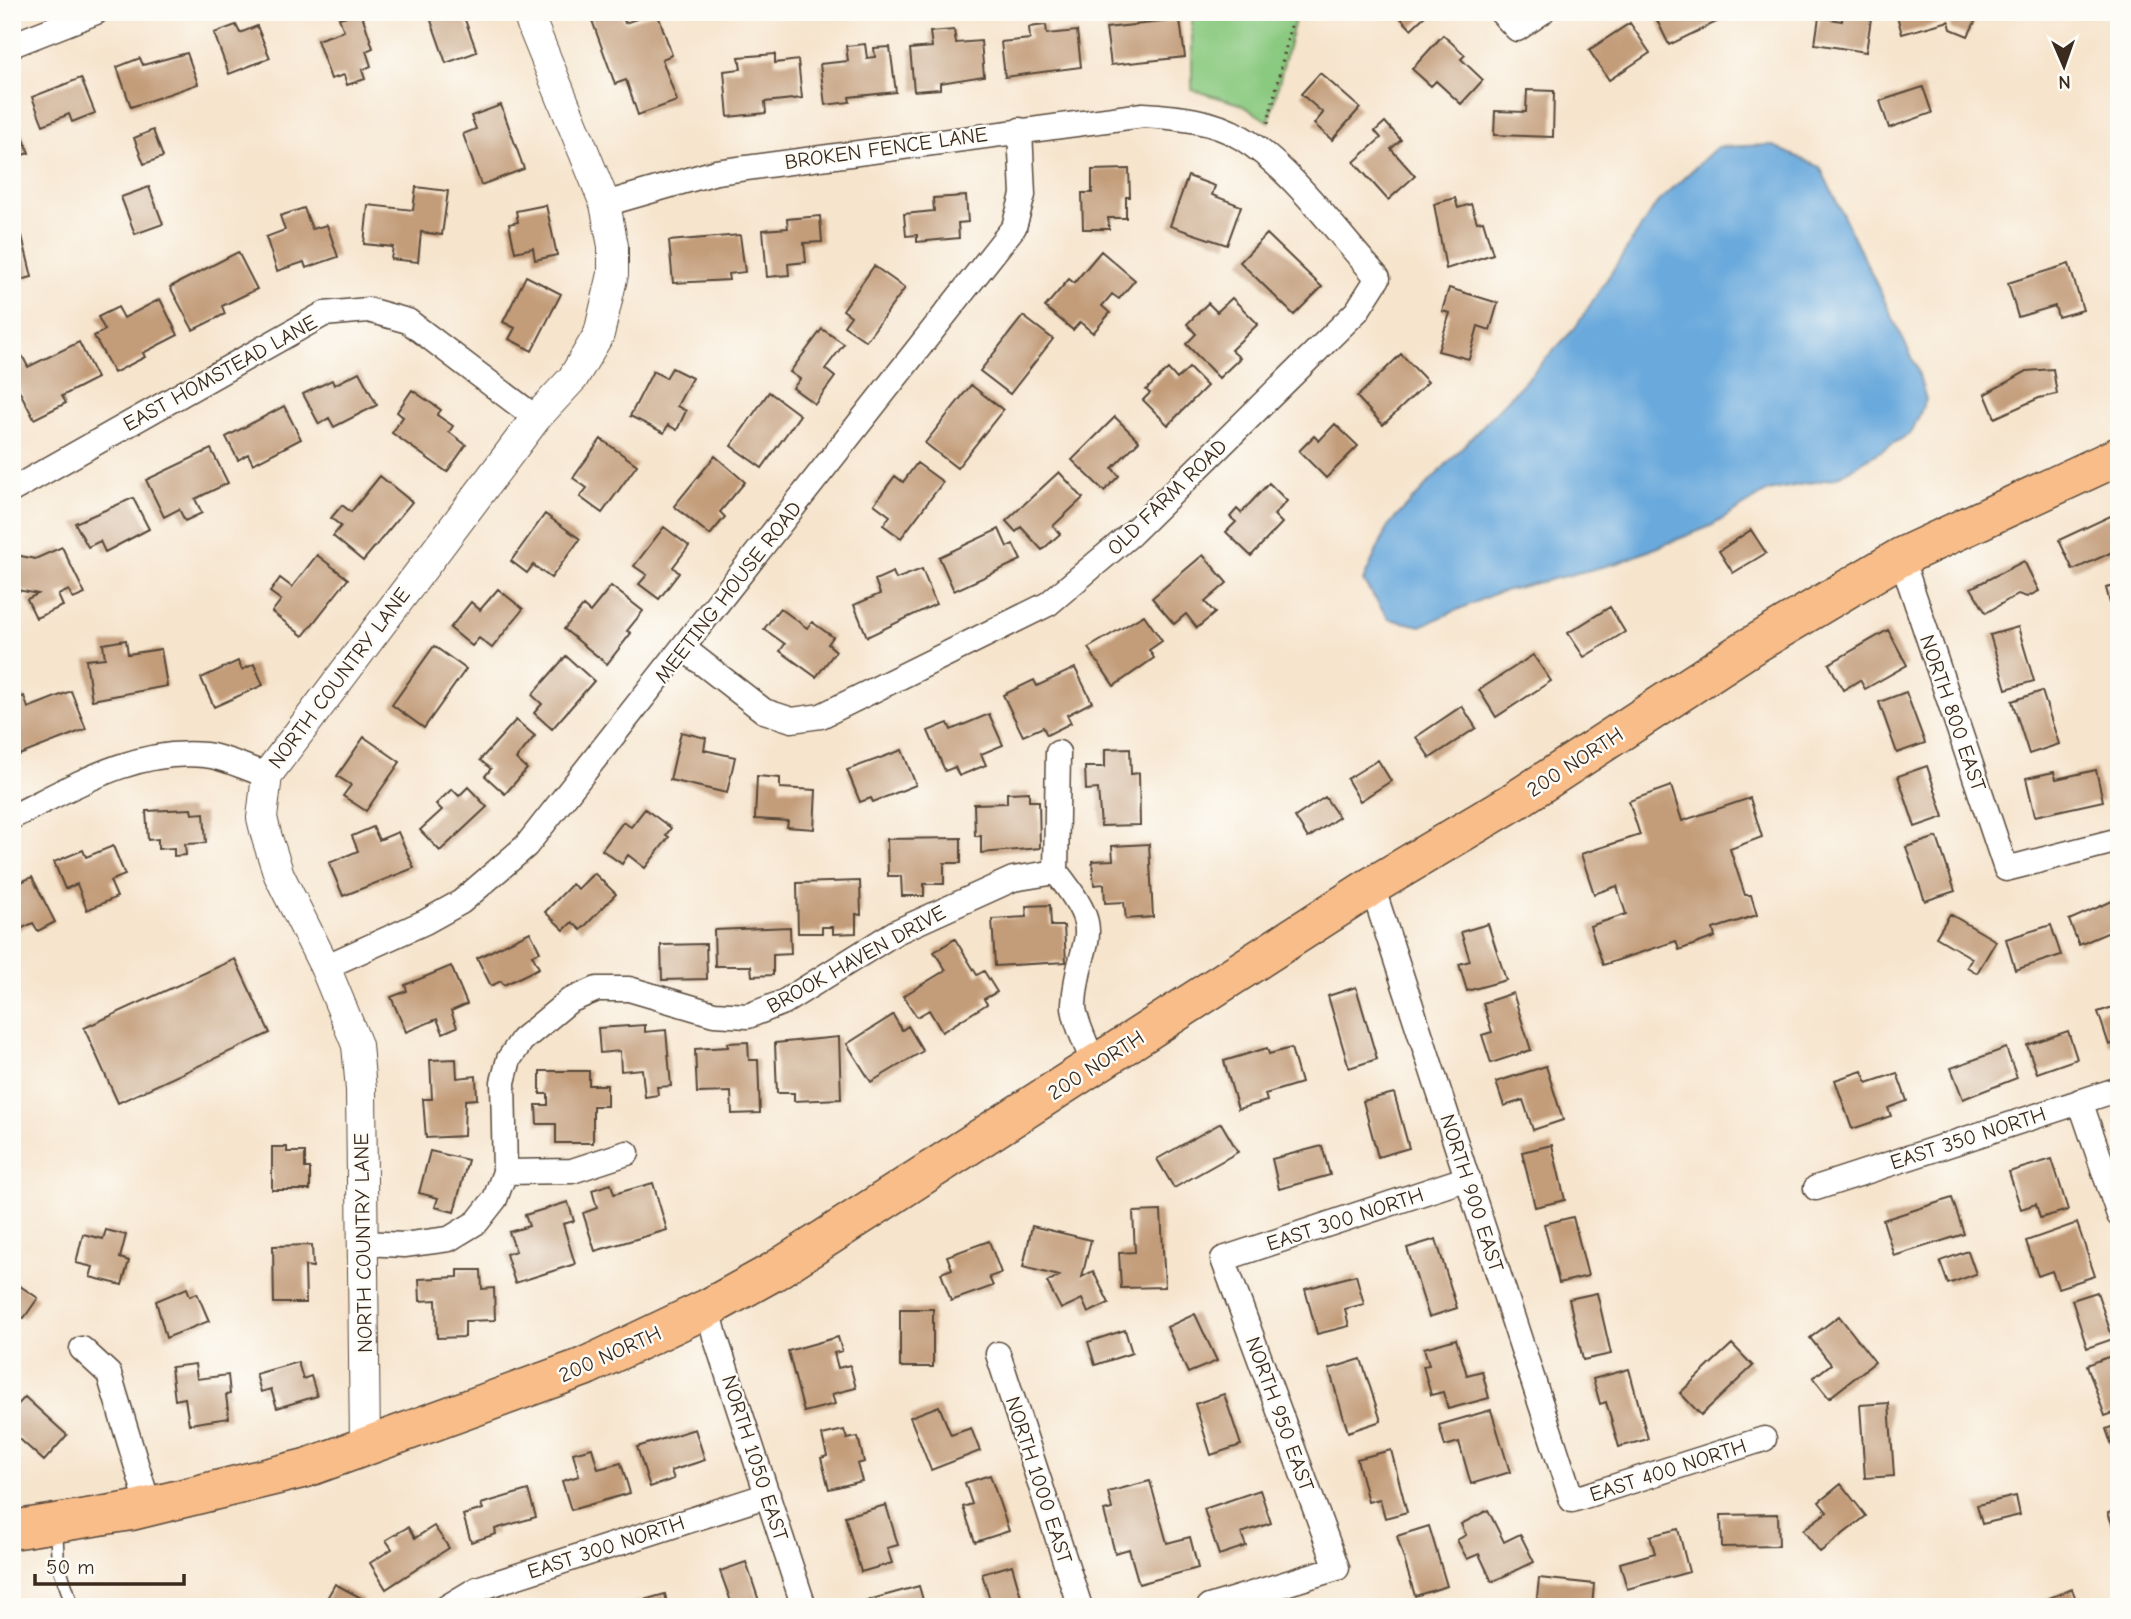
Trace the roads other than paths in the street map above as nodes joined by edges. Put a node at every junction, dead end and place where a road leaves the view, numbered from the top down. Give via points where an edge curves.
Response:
1 (96, 12) edge
2 (527, 12) edge
3 (1501, 12) edge
4 (1542, 12) edge
5 (12, 45) edge
6 (1172, 117) joint
7 (1020, 130) junction
8 (605, 204) junction
9 (536, 418) junction
10 (2119, 456) edge
11 (12, 490) edge
12 (1901, 557) junction
13 (683, 648) junction
14 (1058, 753) dead end
15 (267, 775) junction
16 (12, 817) edge
17 (2119, 841) edge
18 (1056, 872) junction
19 (1372, 886) junction
20 (325, 967) junction
21 (1094, 1066) junction
22 (2119, 1088) edge
23 (2080, 1101) junction
24 (627, 1153) dead end
25 (505, 1172) junction
26 (1468, 1178) junction
27 (1816, 1188) dead end
28 (2119, 1215) edge
29 (364, 1243) junction
30 (1223, 1259) joint
31 (708, 1308) junction
32 (82, 1349) dead end
33 (998, 1354) dead end
34 (1764, 1439) dead end
35 (365, 1446) junction
36 (768, 1495) junction
37 (1572, 1500) joint
38 (149, 1507) junction
39 (56, 1524) junction
40 (12, 1530) edge
41 (73, 1607) edge
42 (447, 1607) edge
43 (804, 1607) edge
44 (1080, 1607) edge
45 (1209, 1607) edge

1 - 5 street
2 - 8 street, NORTH COUNTRY LANE
3 - 4 street via 1517,29
6 - 7 street, BROKEN FENCE LANE via 1143,115
6 - 13 street, OLD FARM ROAD via 1210,124 1241,137 1291,182 1377,278 1357,311 1132,534 1048,604 821,716 792,720 764,712
7 - 8 street, BROKEN FENCE LANE via 716,172
7 - 13 street, MEETING HOUSE ROAD via 1023,195 1014,227
8 - 9 street, NORTH COUNTRY LANE via 613,274 599,334 573,378
9 - 11 street, EAST HOMSTEAD LANE via 408,321 368,310 324,314
9 - 15 street, NORTH COUNTRY LANE
10 - 12 main road, 200 NORTH
12 - 17 street, NORTH 800 EAST via 2006,869
12 - 19 main road, 200 NORTH via 1748,648 1513,802
13 - 20 street, MEETING HOUSE ROAD via 526,846 492,878 425,922
14 - 18 street
15 - 16 street via 207,755 164,755 116,766
15 - 20 street, NORTH COUNTRY LANE via 262,818 267,838 279,875
18 - 21 street via 1078,900 1090,930 1074,1006
18 - 25 street, BROOK HAVEN DRIVE via 1013,879 907,927 784,1002 748,1016 714,1014 629,989 597,989 569,1000 522,1040 509,1059 503,1082
19 - 21 main road, 200 NORTH
19 - 26 street, NORTH 900 EAST
20 - 29 street, NORTH COUNTRY LANE via 357,1045
21 - 31 main road, 200 NORTH via 773,1272
22 - 23 street, EAST 350 NORTH
23 - 27 street, EAST 350 NORTH
23 - 28 street
24 - 25 street via 572,1171
25 - 29 street, BROOK HAVEN DRIVE via 495,1199 477,1222 449,1239 404,1245
26 - 30 street, EAST 300 NORTH
26 - 37 street, NORTH 900 EAST
29 - 35 street, NORTH COUNTRY LANE
30 - 45 street, NORTH 950 EAST via 1337,1568
31 - 35 main road, 200 NORTH via 541,1384
31 - 36 street, NORTH 1050 EAST
32 - 38 street via 109,1374
33 - 44 street, NORTH 1000 EAST
34 - 37 street, EAST 400 NORTH
35 - 38 main road, 200 NORTH via 267,1479
36 - 42 street, EAST 300 NORTH via 477,1588
36 - 43 street, NORTH 1050 EAST
38 - 39 main road, 200 NORTH
39 - 40 main road, 200 NORTH
39 - 41 lane via 58,1563

